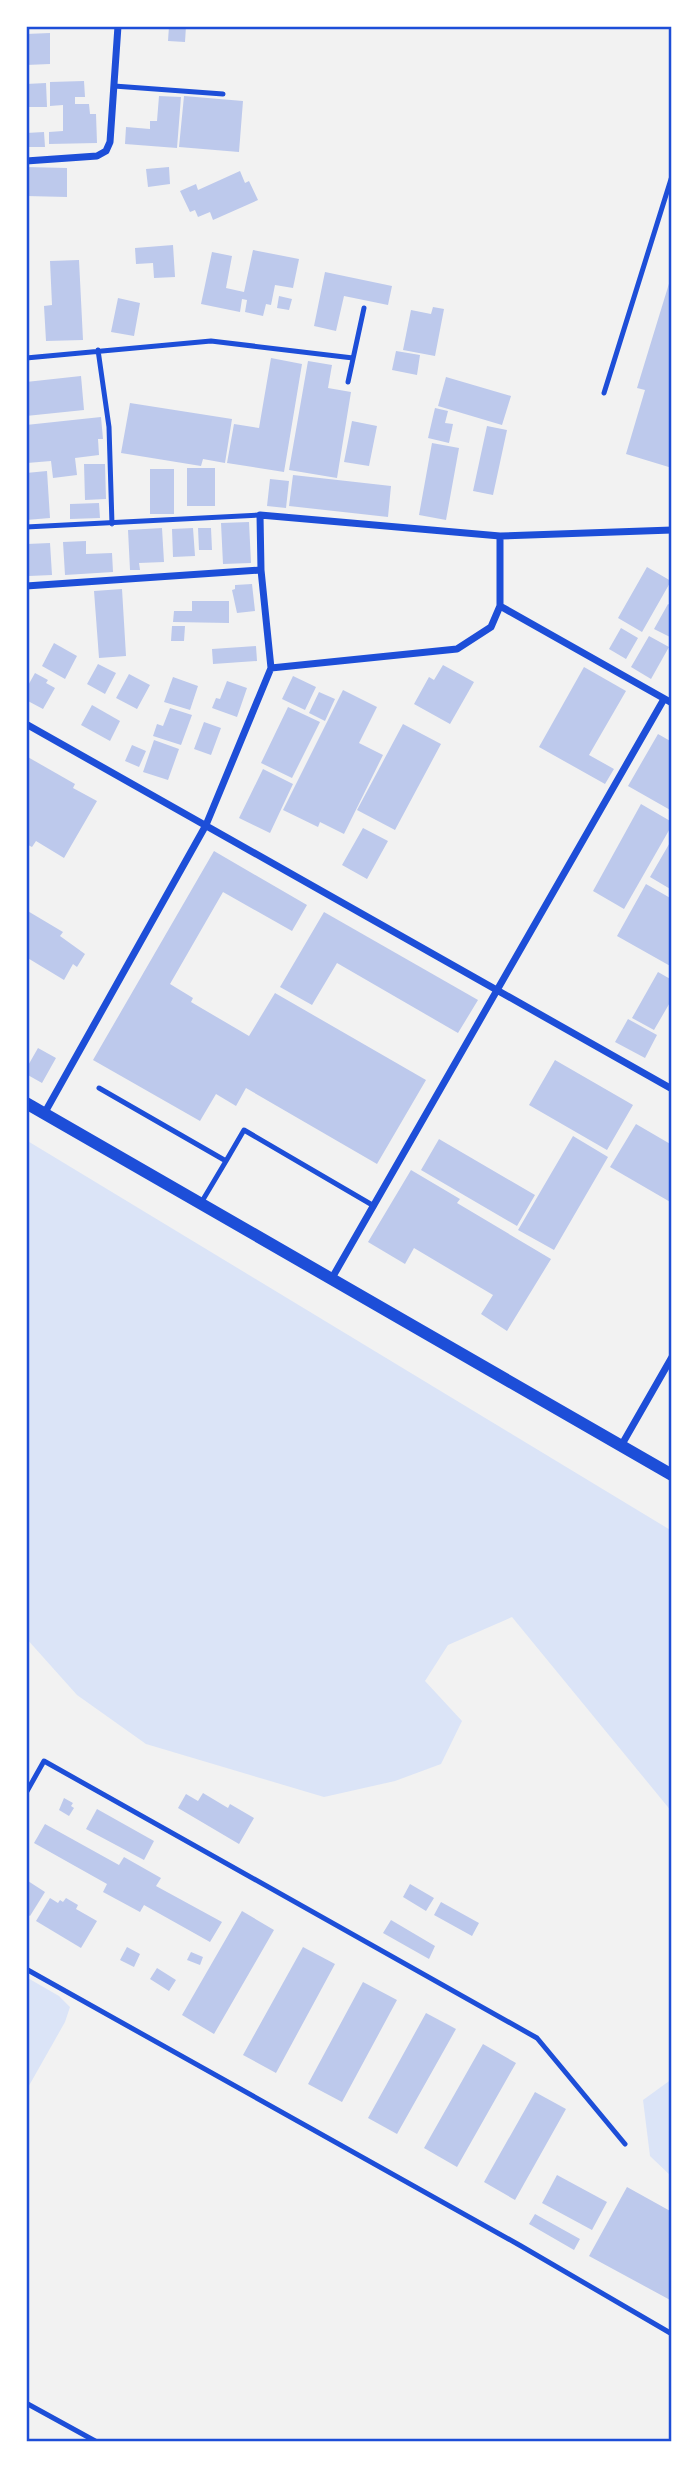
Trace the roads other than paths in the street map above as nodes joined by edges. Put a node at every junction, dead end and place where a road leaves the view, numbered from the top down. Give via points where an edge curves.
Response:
1 (118, 26) edge
2 (114, 86) junction
3 (223, 94) dead end
4 (26, 161) edge
5 (672, 176) edge
6 (364, 308) dead end
7 (97, 350) junction
8 (26, 358) edge
9 (353, 358) junction
10 (348, 382) dead end
11 (604, 394) dead end
12 (260, 515) junction
13 (111, 524) junction
14 (26, 527) edge
15 (672, 530) edge
16 (500, 536) junction
17 (261, 570) junction
18 (26, 586) edge
19 (500, 606) junction
20 (271, 668) junction
21 (664, 699) junction
22 (672, 703) edge
23 (26, 723) edge
24 (206, 825) junction
25 (497, 990) junction
26 (99, 1088) dead end
27 (672, 1089) edge
28 (26, 1103) edge
29 (44, 1114) junction
30 (226, 1161) junction
31 (201, 1204) junction
32 (374, 1206) junction
33 (332, 1278) junction
34 (672, 1357) edge
35 (621, 1446) junction
36 (672, 1475) edge
37 (26, 1793) edge
38 (26, 1969) edge
39 (625, 2144) dead end
40 (672, 2334) edge
41 (26, 2403) edge
42 (97, 2442) edge

1 - 2 street
2 - 3 lane
2 - 4 street via 106,150 97,156
5 - 11 lane
6 - 9 lane
7 - 8 lane
7 - 9 lane via 211,341
7 - 13 lane via 109,427
9 - 10 lane
12 - 13 lane
12 - 16 street
12 - 17 street
13 - 14 lane
15 - 16 street
16 - 19 street
17 - 18 street
17 - 20 street
19 - 20 street via 491,626 457,649
19 - 21 street
20 - 24 street
21 - 22 street
21 - 25 street
23 - 24 street
24 - 25 street
24 - 29 street
25 - 27 street
25 - 32 street
26 - 30 lane
28 - 29 street
29 - 31 street
30 - 31 lane
30 - 32 lane via 244,1130
31 - 33 street
32 - 33 street
33 - 35 street
34 - 35 street
35 - 36 street
37 - 39 lane via 44,1761 537,2038
38 - 40 lane
41 - 42 lane

